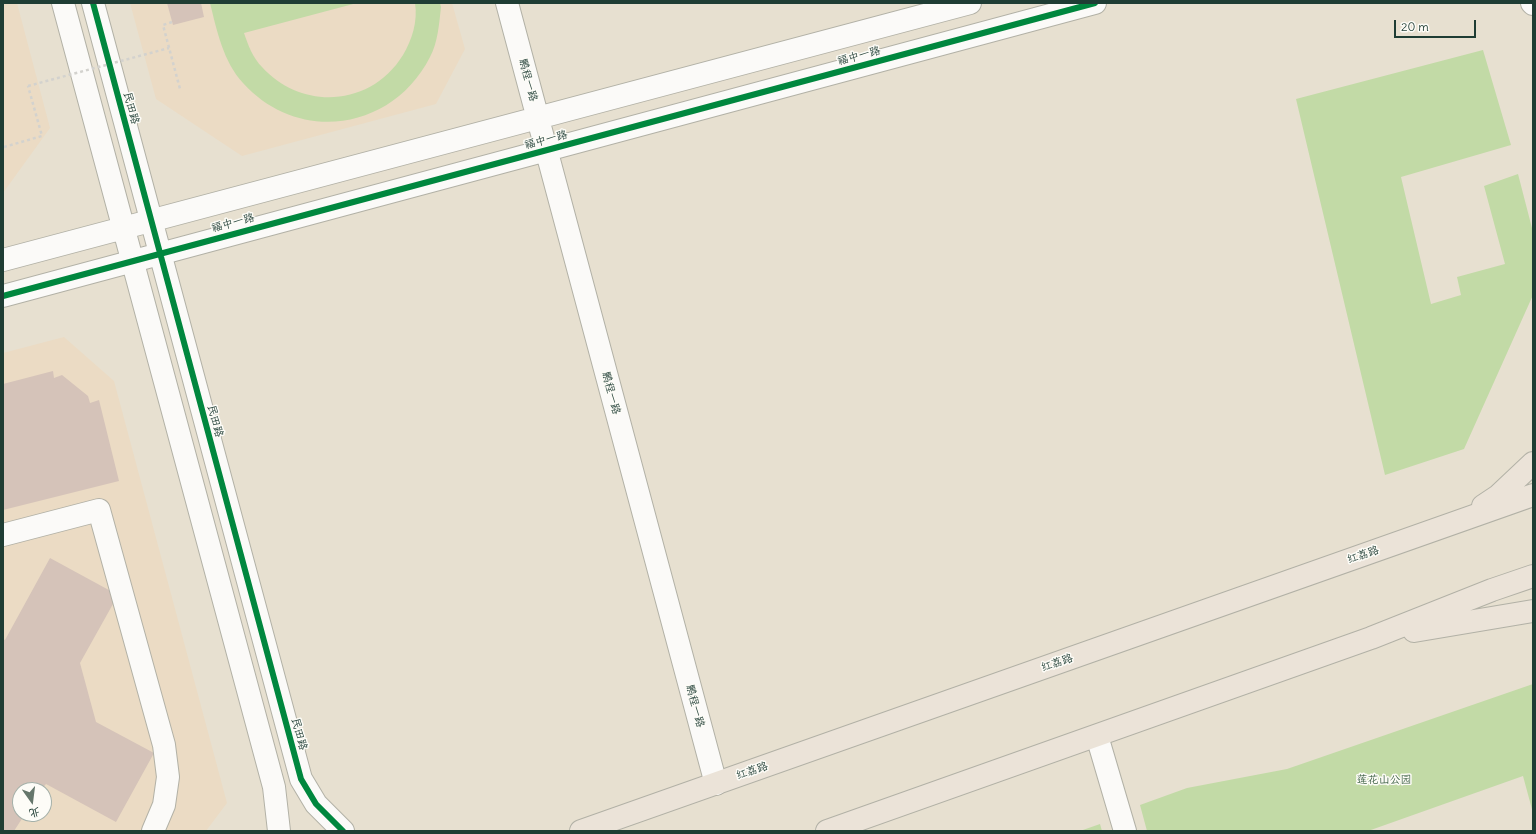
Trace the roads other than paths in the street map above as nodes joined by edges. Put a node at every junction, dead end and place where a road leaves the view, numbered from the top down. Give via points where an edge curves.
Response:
1 (64, 3) edge
2 (93, 3) edge
3 (507, 3) edge
4 (970, 3) edge
5 (1095, 3) edge
6 (537, 118) junction
7 (546, 150) junction
8 (151, 221) junction
9 (124, 228) junction
10 (160, 254) junction
11 (3, 260) edge
12 (133, 261) junction
13 (3, 296) edge
14 (1533, 463) edge
15 (1533, 495) edge
16 (1461, 520) junction
17 (3, 535) edge
18 (1533, 576) edge
19 (1533, 611) edge
20 (1371, 638) junction
21 (1097, 736) junction
22 (716, 784) junction
23 (153, 831) edge
24 (279, 831) edge
25 (343, 831) edge
26 (581, 831) edge
27 (827, 831) edge
28 (1124, 831) edge

1 - 9 street
2 - 8 street, 民田路
3 - 6 street, 鹏程一路
4 - 6 street, 福中一路
5 - 7 street, 福中一路
6 - 7 street, 鹏程一路
6 - 8 street, 福中一路
7 - 10 street, 福中一路
7 - 22 street, 鹏程一路
8 - 9 street, 福中一路
8 - 10 street, 民田路
9 - 11 street, 福中一路
9 - 12 street
10 - 12 street, 福中一路
10 - 25 street, 民田路 via 301,779 316,804
12 - 13 street, 福中一路
12 - 24 street via 274,787
14 - 16 main road via 1498,496
15 - 16 main road, 红荔路
16 - 22 main road, 红荔路
17 - 23 street via 99,510 164,745 168,777 164,805
18 - 20 main road
19 - 20 main road
20 - 21 main road
21 - 27 main road
21 - 28 street
22 - 26 main road, 红荔路

